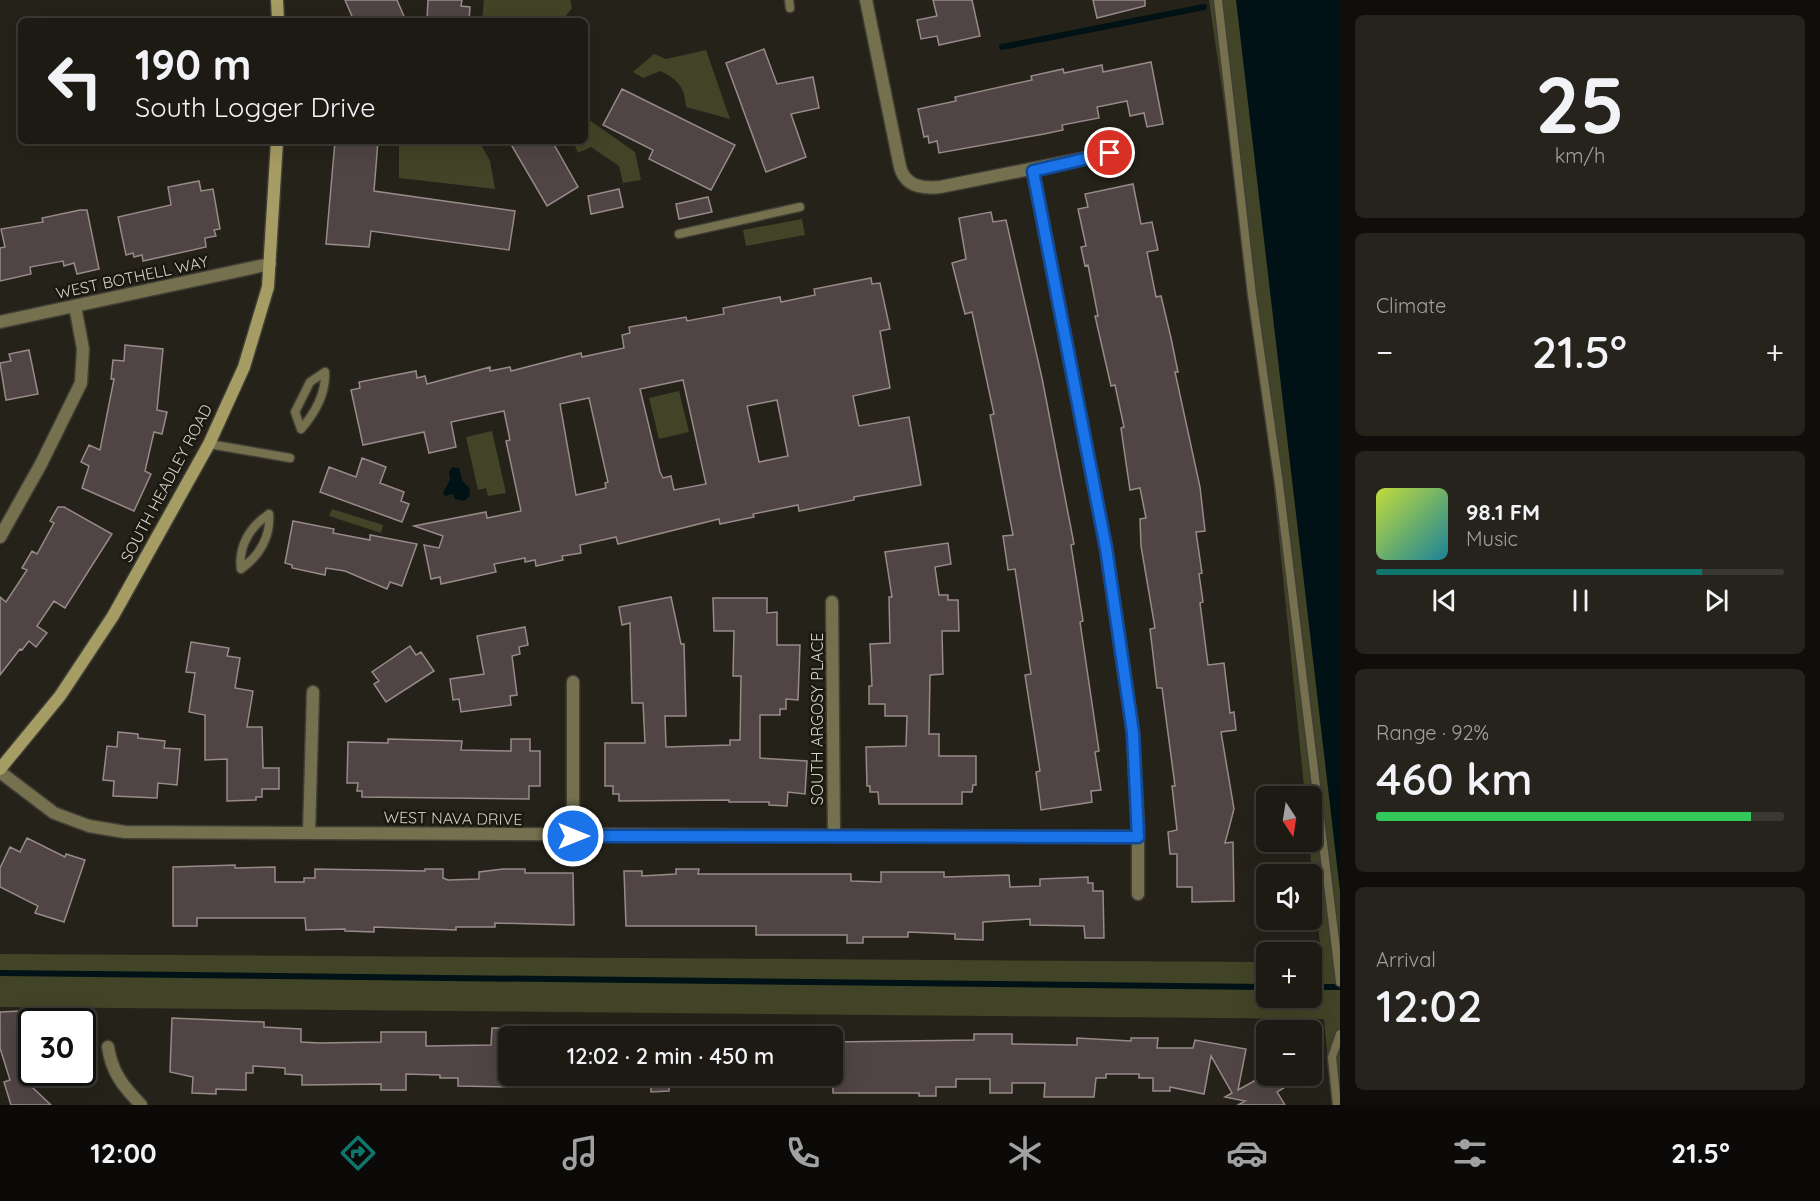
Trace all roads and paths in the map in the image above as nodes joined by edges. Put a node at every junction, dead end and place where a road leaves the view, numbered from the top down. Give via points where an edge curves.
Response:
1 (277, 0) edge
2 (866, 0) edge
3 (1218, 0) edge
4 (278, 18) edge
5 (277, 144) edge
6 (1110, 153) dead end
7 (1033, 171) junction
8 (800, 207) dead end
9 (679, 234) dead end
10 (270, 264) junction
11 (75, 306) junction
12 (0, 322) edge
13 (325, 372) joint
14 (209, 444) junction
15 (290, 458) dead end
16 (269, 514) joint
17 (0, 537) edge
18 (832, 602) dead end
19 (573, 682) dead end
20 (313, 692) dead end
21 (0, 770) edge
22 (309, 833) junction
23 (573, 836) junction
24 (834, 836) junction
25 (1138, 837) junction
26 (1138, 894) dead end
27 (1340, 980) edge
28 (1340, 1034) edge
29 (108, 1047) dead end
30 (141, 1105) edge
31 (1337, 1105) edge

1 - 4 street
2 - 7 street via 903,176 919,186 940,187
3 - 27 lane
5 - 10 street, SOUTH HEADLEY ROAD
6 - 7 street
7 - 25 street via 1106,548 1133,733
8 - 9 lane
10 - 11 street, WEST BOTHELL WAY
10 - 14 street, SOUTH HEADLEY ROAD via 268,287 244,367
11 - 12 street, WEST BOTHELL WAY
11 - 17 street via 83,349 81,383
13 - 13 lane via 310,382 295,412 301,429 315,412 326,384
14 - 15 lane
14 - 21 street, SOUTH HEADLEY ROAD via 113,616 60,696
16 - 16 lane via 254,524 239,555 241,569 257,557 270,527
18 - 24 street, SOUTH ARGOSY PLACE
19 - 23 street
20 - 22 street
21 - 22 street, WEST NAVA DRIVE via 54,813 89,826 125,832
22 - 23 street, WEST NAVA DRIVE
23 - 24 street, WEST NAVA DRIVE
24 - 25 street, WEST NAVA DRIVE
25 - 26 street
28 - 31 lane via 1332,1058
29 - 30 street via 111,1066 121,1084

